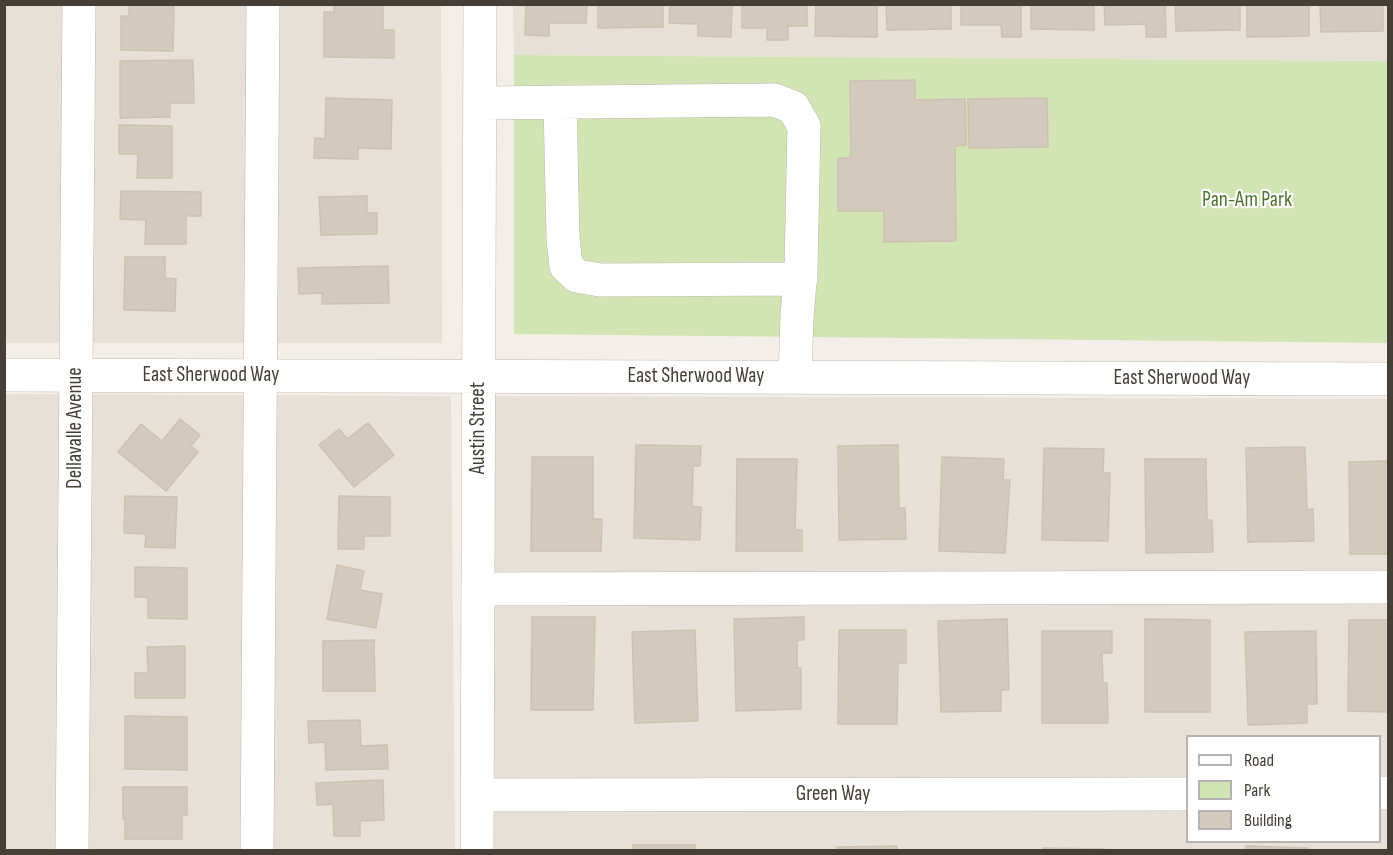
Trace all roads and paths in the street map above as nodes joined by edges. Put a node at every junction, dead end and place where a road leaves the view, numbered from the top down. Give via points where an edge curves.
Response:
1 (79, 4) edge
2 (263, 4) edge
3 (480, 4) edge
4 (560, 102) junction
5 (480, 103) junction
6 (801, 279) junction
7 (4, 375) edge
8 (76, 375) junction
9 (261, 376) junction
10 (479, 377) junction
11 (795, 378) junction
12 (1389, 379) edge
13 (1389, 587) edge
14 (479, 589) junction
15 (1186, 794) edge
16 (478, 795) junction
17 (72, 850) edge
18 (257, 850) edge
19 (477, 850) edge

1 - 8 street, Dellavalle Avenue
2 - 9 street
3 - 5 street, Austin Street
4 - 5 street
4 - 6 street via 563,238 566,266 577,276 600,280
4 - 6 street via 774,100 793,107 804,126
5 - 10 street, Austin Street
6 - 11 street
7 - 8 street, East Sherwood Way
8 - 9 street, East Sherwood Way
8 - 17 street, Dellavalle Avenue
9 - 10 street, East Sherwood Way
9 - 18 street
10 - 11 street, East Sherwood Way
10 - 14 street, Austin Street
11 - 12 street, East Sherwood Way
13 - 14 street
14 - 16 street, Austin Street
15 - 16 street, Green Way
16 - 19 street, Austin Street

